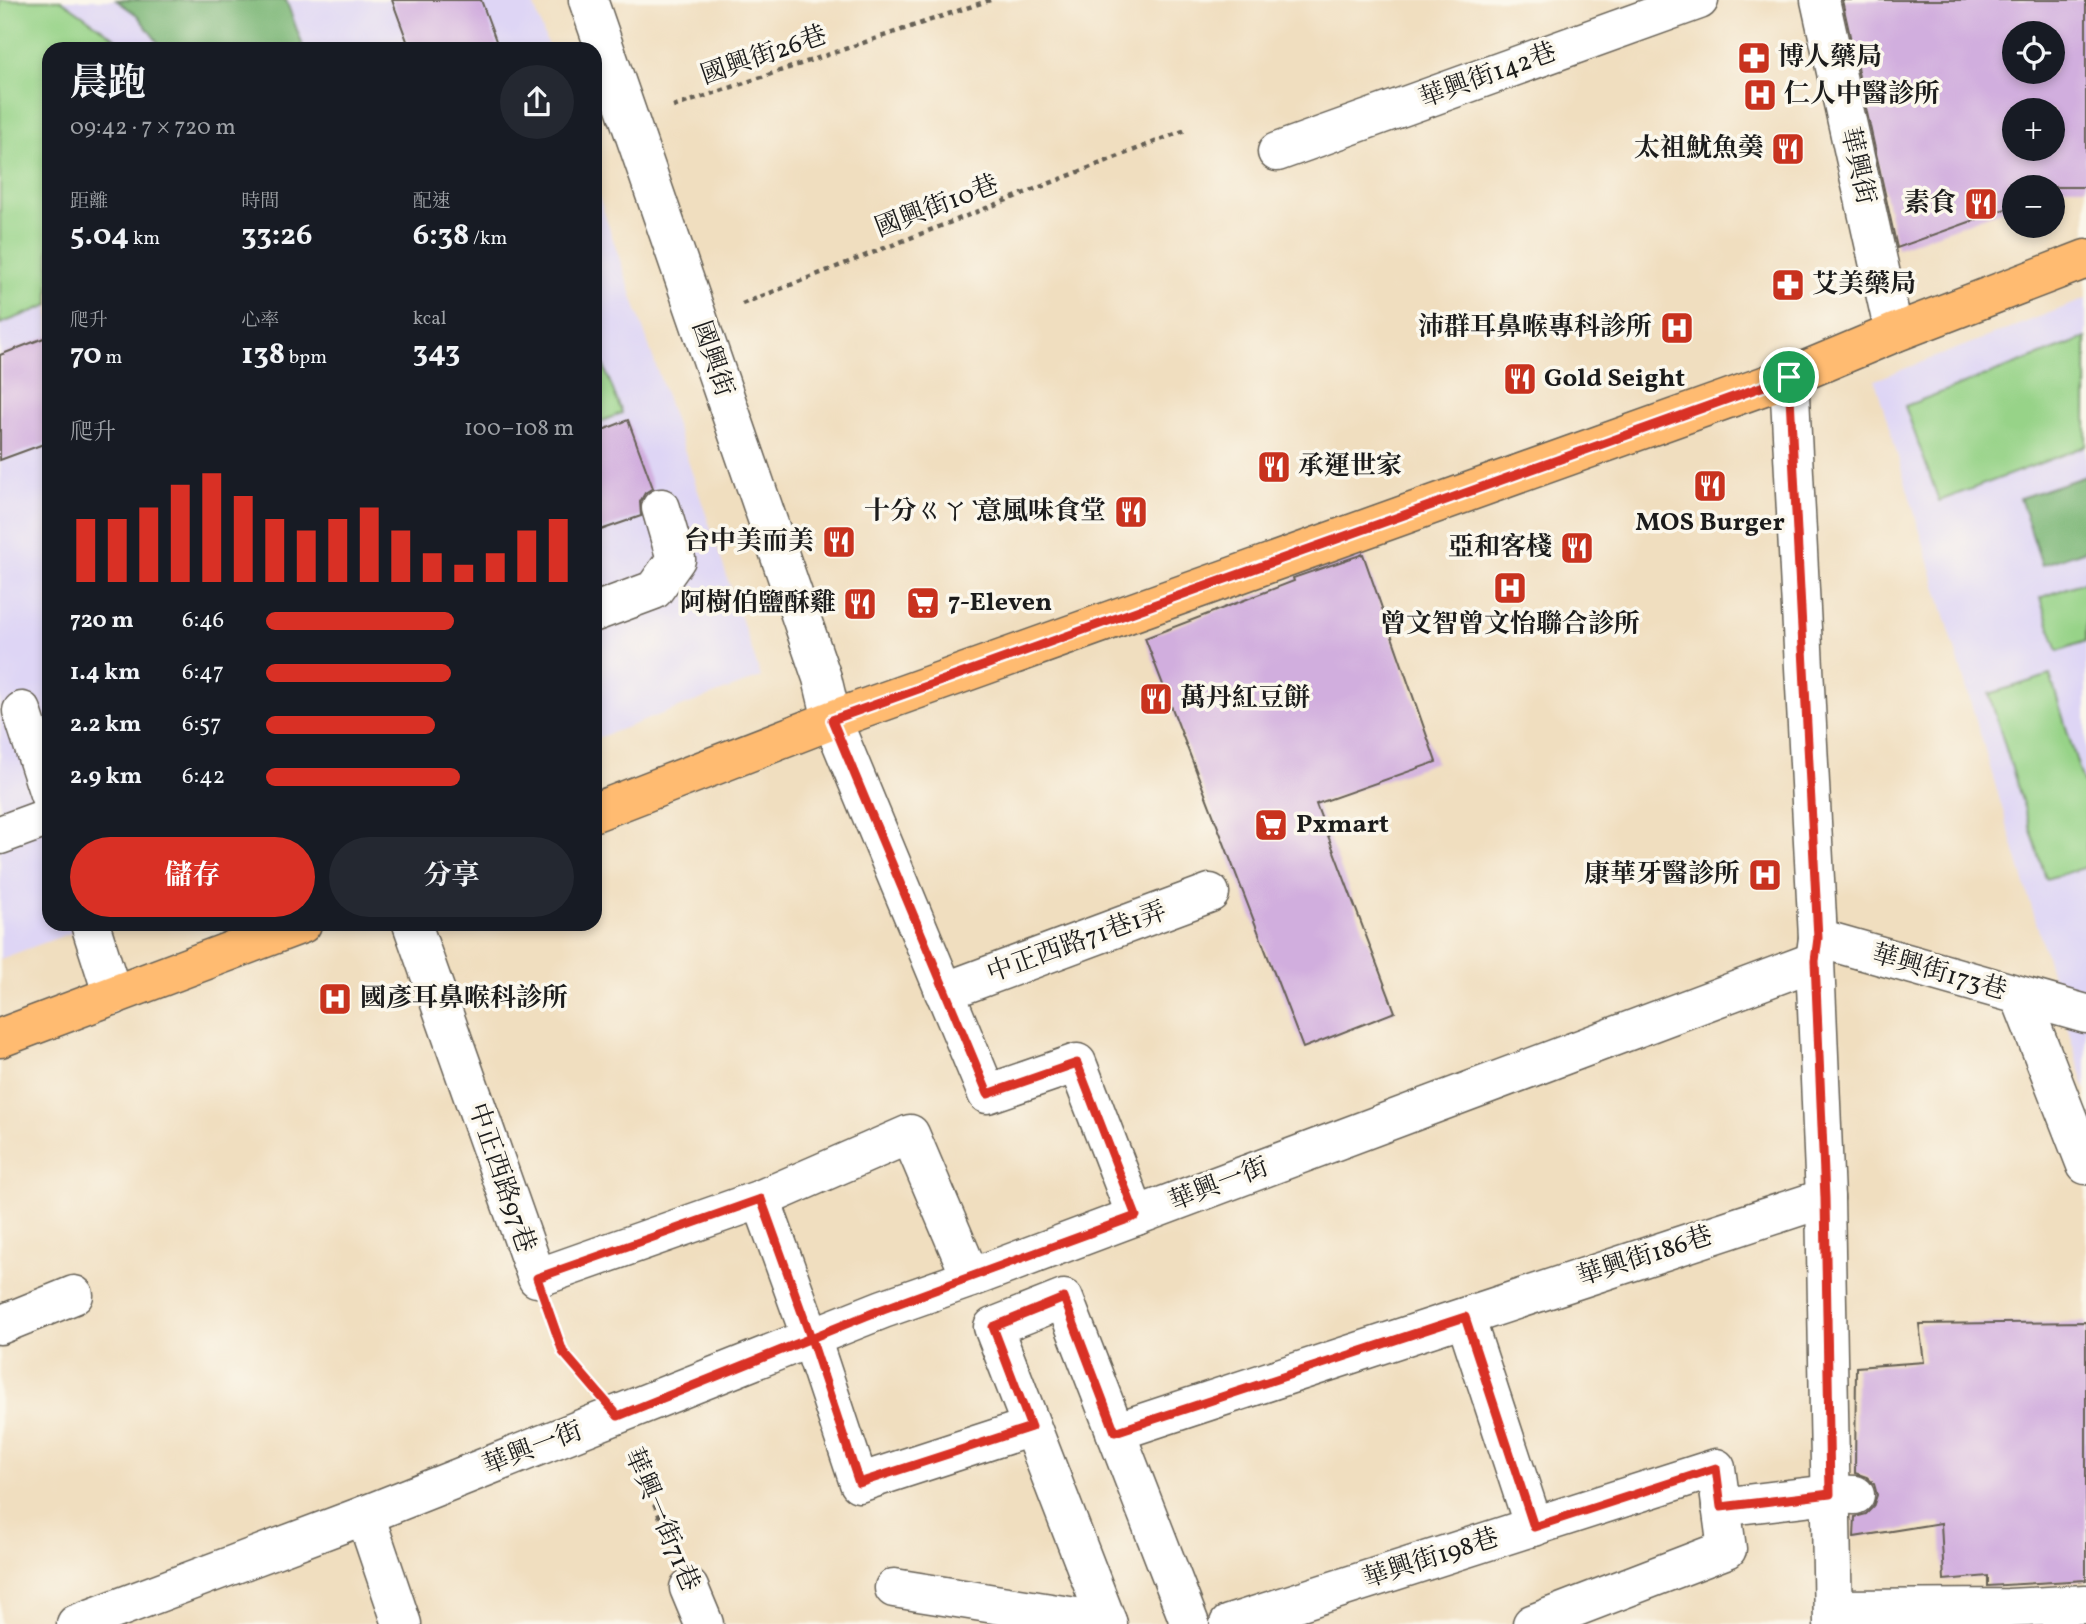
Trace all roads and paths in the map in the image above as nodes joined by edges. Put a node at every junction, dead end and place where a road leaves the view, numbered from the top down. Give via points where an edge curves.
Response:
1 (588, 0) edge
2 (990, 0) edge
3 (1699, 0) edge
4 (1820, 0) edge
5 (629, 121) junction
6 (1188, 129) dead end
7 (1277, 152) dead end
8 (2086, 258) edge
9 (699, 321) junction
10 (1894, 332) junction
11 (1789, 377) junction
12 (661, 508) dead end
13 (602, 609) edge
14 (22, 712) dead end
15 (832, 720) junction
16 (42, 773) edge
17 (602, 809) edge
18 (42, 820) edge
19 (0, 835) edge
20 (1210, 893) dead end
21 (92, 931) edge
22 (284, 931) edge
23 (414, 931) edge
24 (1817, 949) junction
25 (944, 992) junction
26 (113, 996) junction
27 (2020, 996) junction
28 (2073, 1010) edge
29 (0, 1038) edge
30 (2086, 1165) edge
31 (1825, 1198) junction
32 (761, 1199) junction
33 (1136, 1216) junction
34 (537, 1278) junction
35 (971, 1278) junction
36 (74, 1295) dead end
37 (1465, 1317) junction
38 (0, 1325) edge
39 (811, 1338) junction
40 (618, 1416) junction
41 (1031, 1427) junction
42 (1115, 1432) junction
43 (1843, 1495) junction
44 (1721, 1507) junction
45 (365, 1515) junction
46 (1534, 1527) junction
47 (689, 1588) joint
48 (894, 1588) dead end
49 (2086, 1604) edge
50 (1833, 1616) edge
51 (2009, 1616) edge
52 (1271, 1618) edge
53 (1107, 1623) edge
54 (76, 1624) edge
55 (402, 1624) edge
56 (704, 1624) edge
57 (1190, 1624) edge
58 (1229, 1624) edge
59 (1532, 1624) edge

1 - 5 street, 國興街
2 - 5 path, 國興街26巷
3 - 7 street, 華興街142巷
4 - 10 street, 華興街
5 - 9 street, 國興街
6 - 9 path, 國興街10巷
8 - 10 main road
9 - 15 street, 國興街 via 822,678
10 - 11 main road
11 - 15 main road
11 - 24 street
12 - 13 street via 676,559 654,590
14 - 16 street
15 - 17 main road
15 - 25 street, 國興街
18 - 19 street
20 - 25 street, 中正西路71巷1弄
21 - 26 street
22 - 26 main road
23 - 34 street, 中正西路97巷
24 - 27 street, 華興街173巷
24 - 31 street
24 - 33 street, 華興一街
25 - 33 street, 國興街 via 988,1094 1077,1063
26 - 29 main road
27 - 28 street, 華興街173巷
27 - 30 street
31 - 37 street, 華興街186巷
31 - 43 street via 1843,1422
32 - 34 street
32 - 35 street via 910,1134
32 - 39 street
33 - 35 street, 華興一街
34 - 40 path, 中正西路97巷 via 563,1352
35 - 39 street, 華興一街
36 - 38 street
37 - 42 street, 華興街186巷
37 - 46 street
39 - 40 street, 華興一街
39 - 41 street via 859,1483
40 - 45 street, 華興一街
40 - 47 path, 華興一街71巷
41 - 42 street via 993,1327 1064,1298
41 - 53 street
42 - 57 street
43 - 44 street
43 - 50 street
44 - 46 street, 華興街198巷 via 1716,1468
44 - 59 street, 華興街198巷 via 1727,1549
45 - 54 street, 華興一街
45 - 55 street
46 - 52 street, 華興街198巷
47 - 56 street, 華興一街71巷
48 - 53 street
49 - 51 street
50 - 51 street
52 - 58 street, 華興街198巷

